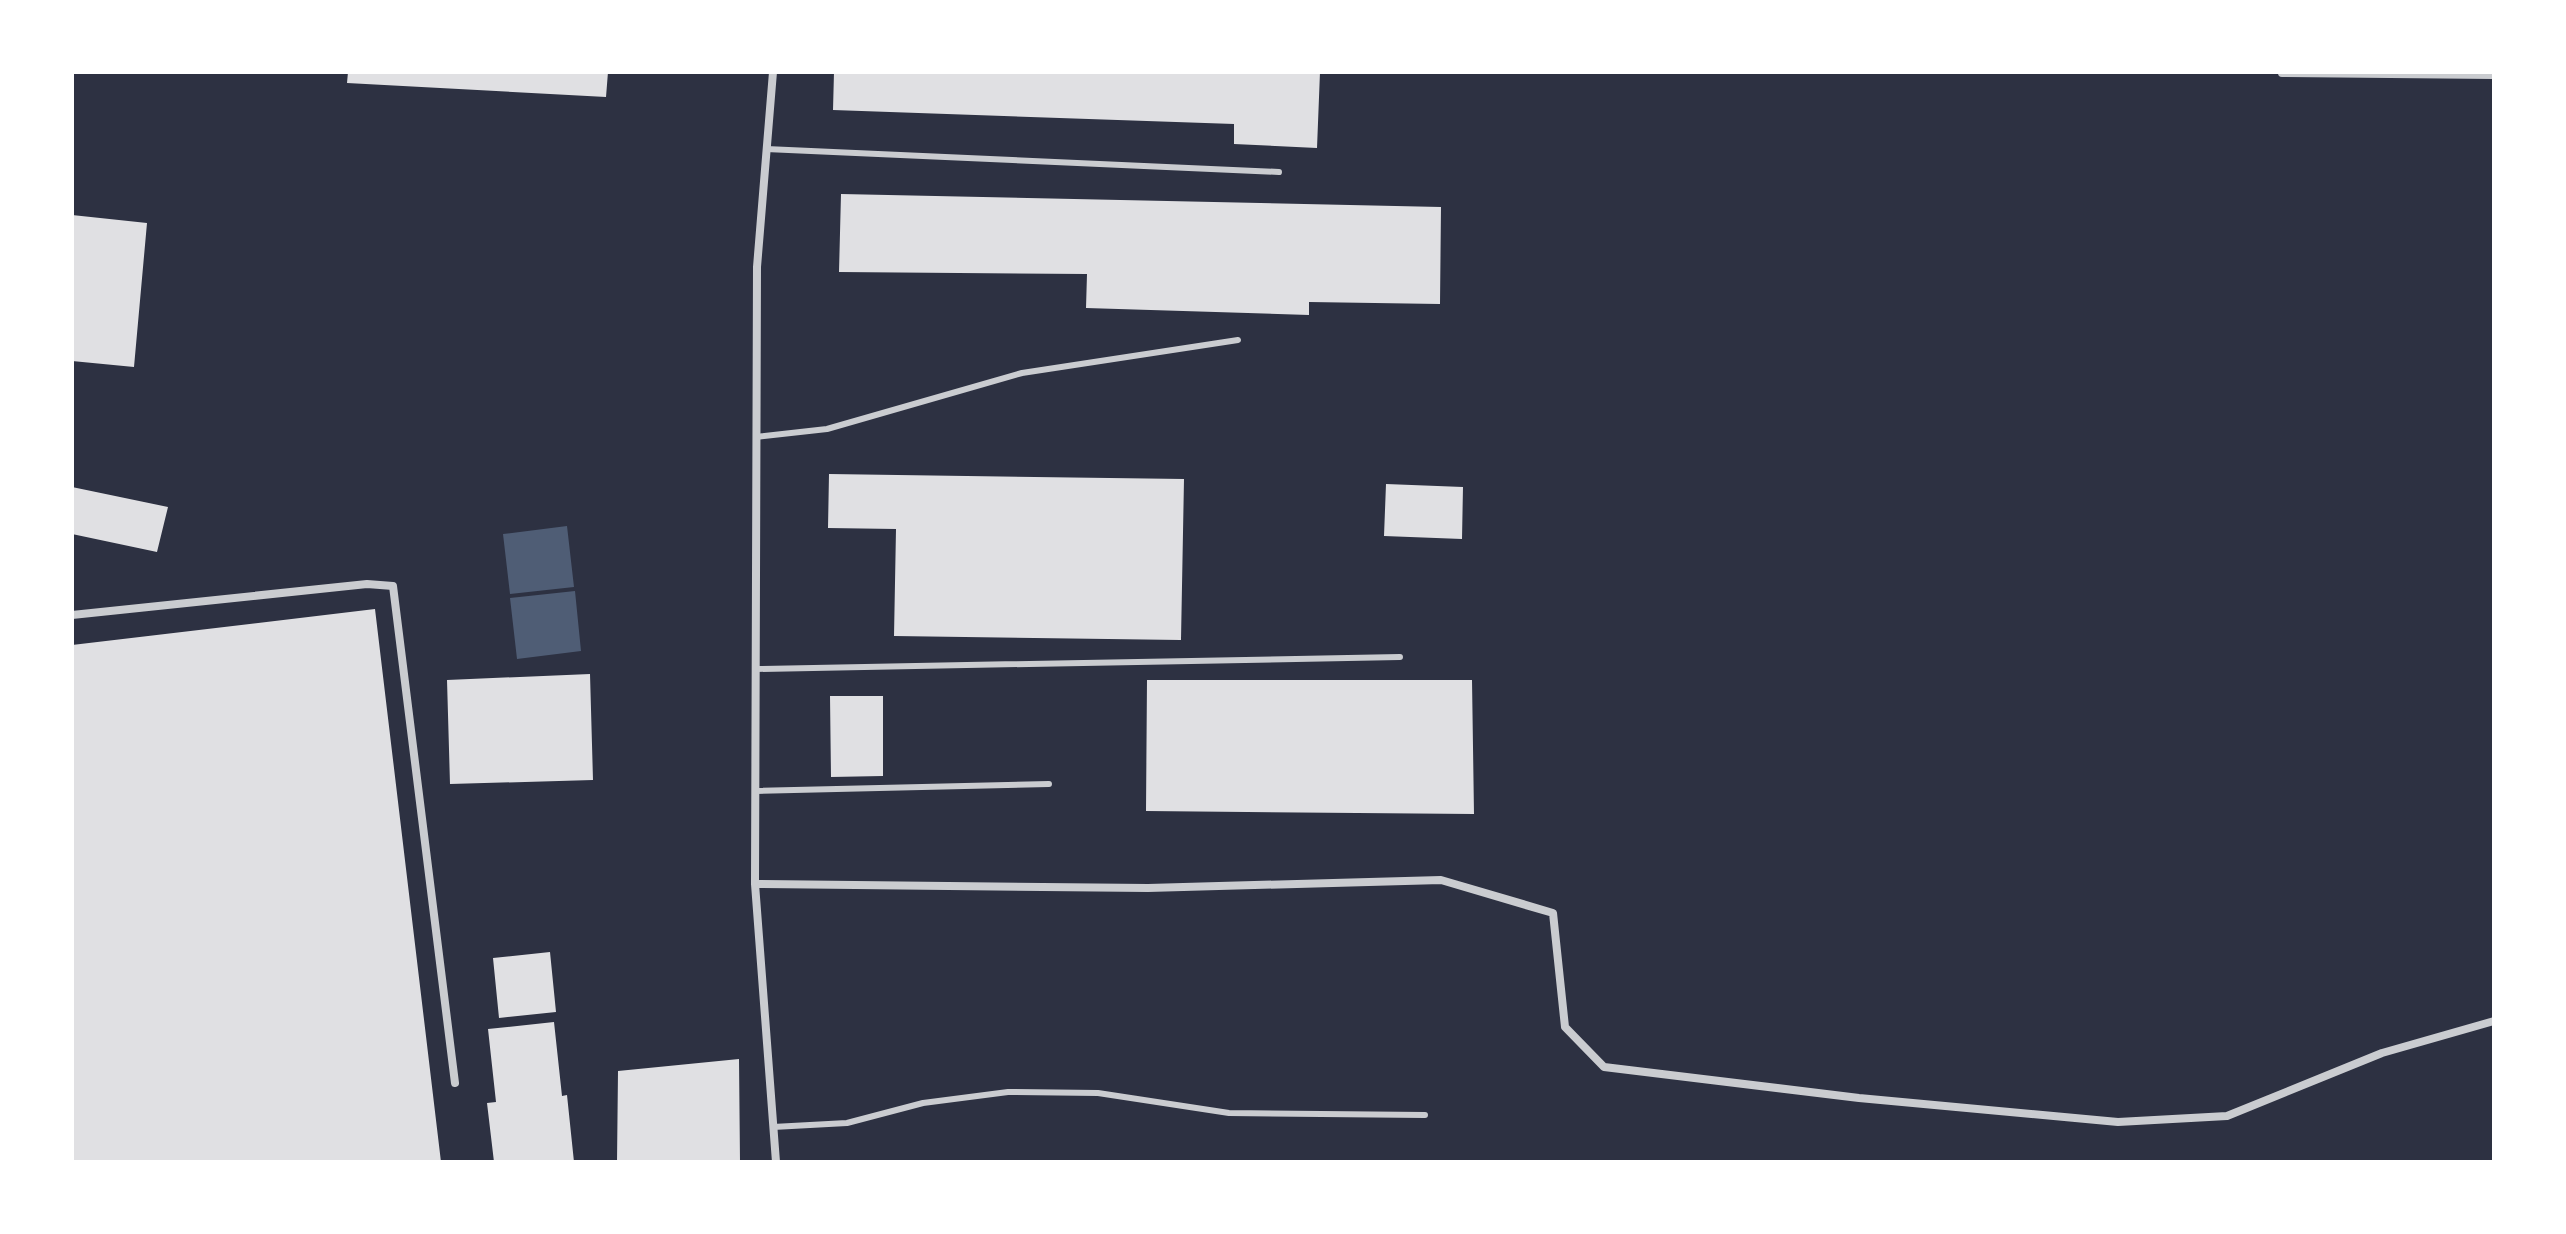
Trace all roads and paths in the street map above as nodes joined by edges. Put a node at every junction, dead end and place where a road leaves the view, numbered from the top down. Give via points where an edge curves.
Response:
1 (773, 72) edge
2 (2282, 73) edge
3 (2494, 75) edge
4 (766, 149) junction
5 (1279, 172) dead end
6 (1238, 340) dead end
7 (756, 437) junction
8 (72, 615) edge
9 (1400, 657) dead end
10 (756, 669) junction
11 (1049, 784) dead end
12 (756, 791) junction
13 (755, 884) junction
14 (2494, 1021) edge
15 (455, 1083) dead end
16 (1425, 1115) dead end
17 (773, 1127) junction
18 (776, 1162) edge

1 - 4 street
2 - 3 street
4 - 5 lane
4 - 7 street via 757,267
6 - 7 lane via 1022,373 827,429
7 - 10 street
8 - 15 street via 367,584 393,586
9 - 10 lane
10 - 12 street
11 - 12 lane
12 - 13 street
13 - 14 street via 1148,888 1441,880 1553,913 1565,1027 1604,1067 2118,1122 2227,1116 2382,1053
13 - 17 street
16 - 17 lane via 1229,1113 1098,1093 1008,1092 923,1103 847,1123
17 - 18 street

